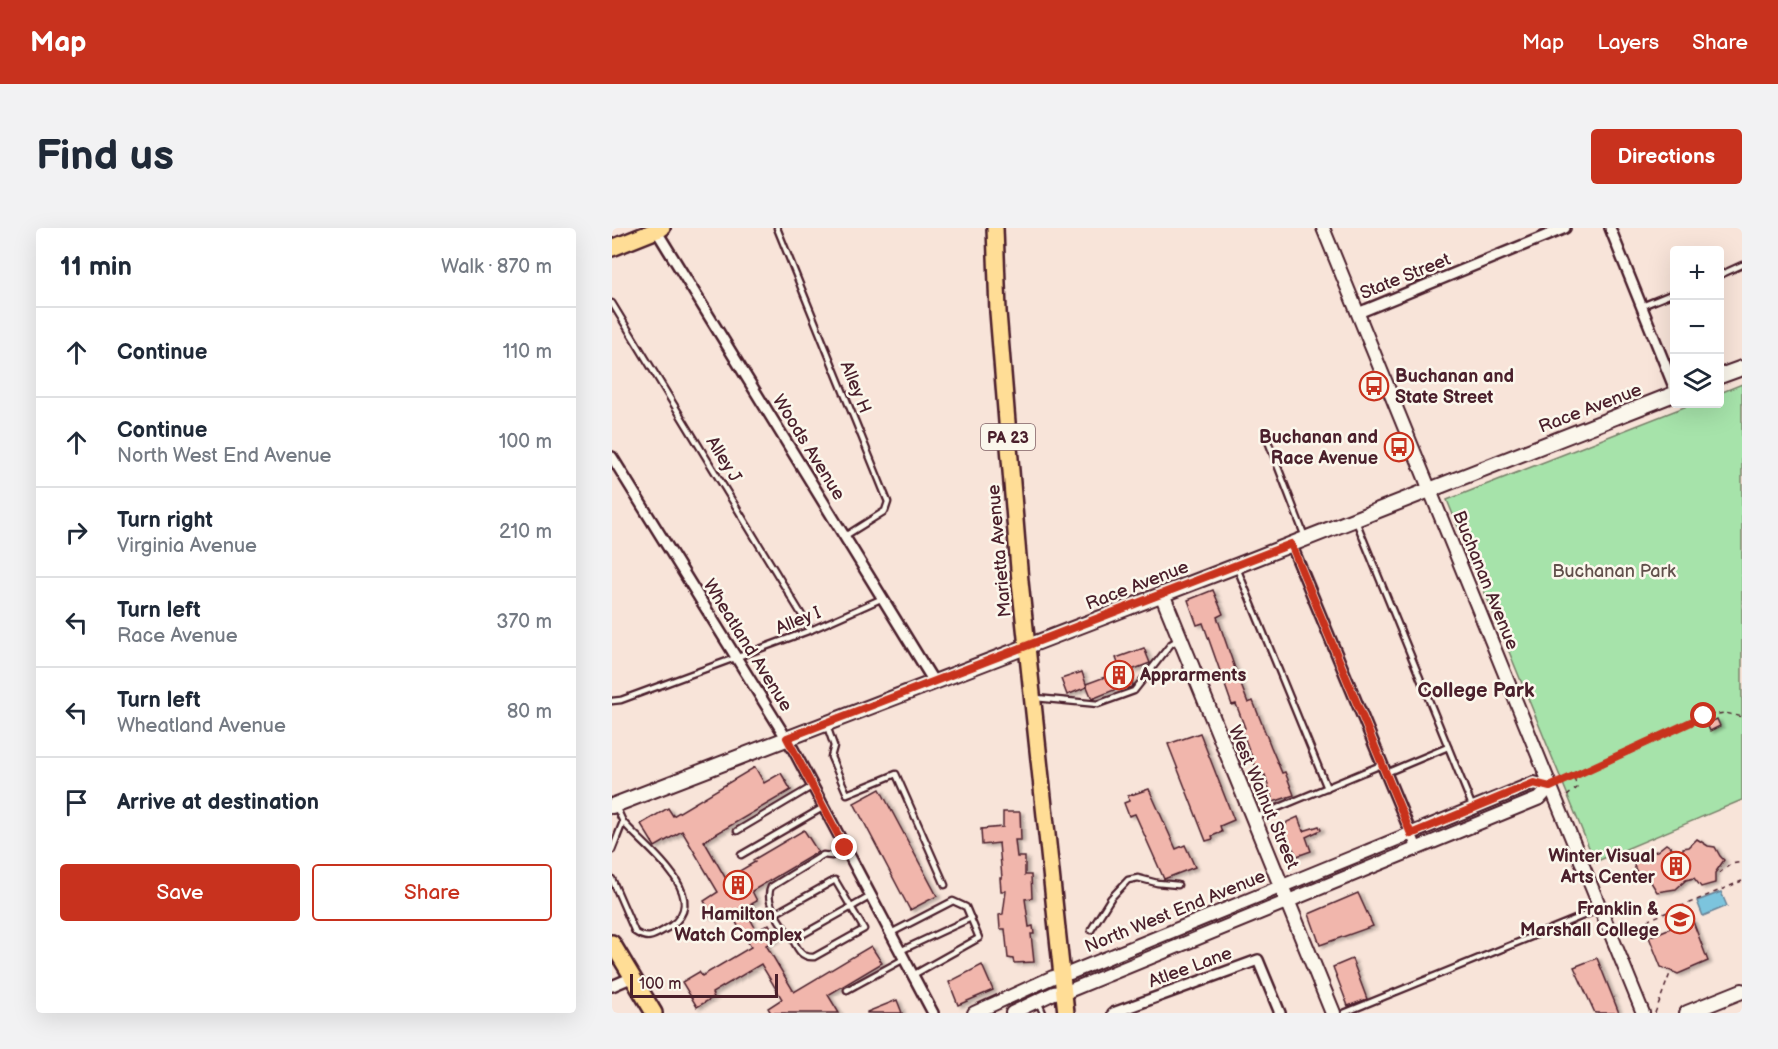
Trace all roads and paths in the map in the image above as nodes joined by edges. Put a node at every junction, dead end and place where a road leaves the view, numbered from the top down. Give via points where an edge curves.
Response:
1 (777, 228) edge
2 (995, 228) edge
3 (1323, 228) edge
4 (1565, 228) edge
5 (1610, 228) edge
6 (659, 229) edge
7 (612, 248) edge
8 (1742, 266) edge
9 (1724, 273) edge
10 (1670, 295) edge
11 (612, 303) edge
12 (1642, 306) junction
13 (1358, 313) junction
14 (1742, 368) edge
15 (1724, 374) edge
16 (1670, 377) edge
17 (1670, 396) edge
18 (1266, 436) dead end
19 (612, 457) edge
20 (1430, 490) junction
21 (1355, 519) junction
22 (845, 536) junction
23 (1306, 538) junction
24 (1291, 544) junction
25 (1236, 566) junction
26 (1162, 594) junction
27 (883, 598) junction
28 (811, 630) junction
29 (1180, 639) junction
30 (1028, 646) junction
31 (737, 658) junction
32 (934, 682) junction
33 (1034, 697) junction
34 (612, 701) edge
35 (1742, 717) edge
36 (826, 723) junction
37 (787, 738) junction
38 (1448, 747) junction
39 (1384, 769) junction
40 (1574, 776) junction
41 (813, 786) junction
42 (1550, 787) junction
43 (1327, 788) junction
44 (1567, 796) dead end
45 (614, 805) edge
46 (824, 807) junction
47 (1473, 808) junction
48 (1254, 818) junction
49 (623, 822) junction
50 (737, 831) dead end
51 (1411, 834) junction
52 (845, 848) junction
53 (1417, 849) junction
54 (612, 850) edge
55 (741, 855) dead end
56 (1742, 862) edge
57 (1719, 873) dead end
58 (612, 879) edge
59 (1742, 881) edge
60 (945, 885) dead end
61 (1178, 885) dead end
62 (1282, 886) junction
63 (871, 896) junction
64 (1288, 901) junction
65 (851, 907) junction
66 (1601, 908) junction
67 (776, 913) junction
68 (970, 918) junction
69 (1091, 930) dead end
70 (1622, 931) dead end
71 (891, 933) junction
72 (793, 940) junction
73 (612, 943) edge
74 (902, 955) junction
75 (1671, 971) dead end
76 (913, 975) junction
77 (1062, 975) junction
78 (633, 977) junction
79 (612, 986) edge
80 (847, 990) dead end
81 (1742, 990) edge
82 (1064, 991) junction
83 (1040, 1007) edge
84 (654, 1013) edge
85 (933, 1013) edge
86 (974, 1013) edge
87 (1012, 1013) edge
88 (1066, 1013) edge
89 (1113, 1013) edge
90 (1280, 1013) edge
91 (1334, 1013) edge
92 (1344, 1013) edge
93 (1643, 1013) edge
94 (1655, 1013) edge
95 (1687, 1013) edge

1 - 22 lane, Alley H via 888,502 885,511
2 - 30 main road, Marietta Avenue / PA 23 via 1002,360
3 - 13 street, Buchanan Avenue
4 - 13 street, State Street
5 - 12 street
6 - 7 main road
6 - 22 street, Woods Avenue
8 - 9 lane
10 - 12 lane
11 - 28 lane, Alley J
12 - 16 street
13 - 20 street, Buchanan Avenue
14 - 15 main road
17 - 20 main road, Race Avenue
18 - 23 lane
19 - 31 street, Wheatland Avenue
20 - 21 main road, Race Avenue
20 - 42 street, Buchanan Avenue
21 - 23 main road, Race Avenue
21 - 38 lane
22 - 27 street, Woods Avenue
23 - 24 main road, Race Avenue
24 - 25 main road, Race Avenue
24 - 39 street
25 - 26 main road, Race Avenue
25 - 43 lane
26 - 29 main road, West Walnut Street
26 - 30 main road, Race Avenue
27 - 28 lane, Alley I
27 - 32 street, Woods Avenue
28 - 31 lane, Alley I
29 - 33 lane via 1171,644 1134,691 1098,704
29 - 48 main road, West Walnut Street
30 - 32 main road, Race Avenue
30 - 33 main road, Marietta Avenue / PA 23
31 - 34 lane, Alley I
31 - 37 street, Wheatland Avenue
32 - 36 main road, Race Avenue
33 - 77 main road, Marietta Avenue / PA 23
35 - 40 path via 1725,713 1704,716
36 - 37 main road, Race Avenue
36 - 60 lane via 834,746 831,758 847,795 896,774
37 - 41 street, Wheatland Avenue
37 - 45 main road, Race Avenue
38 - 39 lane
38 - 47 lane
39 - 43 lane
39 - 51 street
40 - 42 path
40 - 44 path via 1577,788
41 - 46 street, Wheatland Avenue
41 - 50 lane
42 - 47 street, North West End Avenue via 1534,783
42 - 53 street, North West End Avenue via 1540,798
42 - 66 street, Buchanan Avenue
43 - 48 lane
45 - 49 lane
46 - 52 street, Wheatland Avenue
46 - 55 lane
47 - 51 street, North West End Avenue
48 - 62 main road, West Walnut Street
49 - 54 lane
49 - 58 lane via 678,882 683,914 674,925 649,938 643,937 635,932
51 - 53 street
51 - 62 street, North West End Avenue
52 - 63 street, Wheatland Avenue
52 - 67 lane via 832,856 824,855 771,886 768,892
53 - 64 street, North West End Avenue
56 - 57 path
59 - 70 path
61 - 69 lane via 1128,880
62 - 64 main road, West Walnut Street
62 - 77 street, North West End Avenue
63 - 65 lane
63 - 71 street, Wheatland Avenue
64 - 82 street, North West End Avenue
64 - 91 main road, West Walnut Street
65 - 67 lane via 835,880
65 - 72 lane
65 - 72 lane via 864,929 814,957 801,953
66 - 92 lane
66 - 93 street, Buchanan Avenue
67 - 72 lane
68 - 71 lane via 966,907 953,901
68 - 74 lane
68 - 76 lane via 979,938
71 - 74 street, Wheatland Avenue
73 - 78 main road
74 - 76 street, Wheatland Avenue
74 - 80 lane
75 - 94 path
76 - 85 street, Wheatland Avenue
77 - 82 main road, Marietta Avenue / PA 23
77 - 86 street, North West End Avenue
78 - 79 street
78 - 84 main road
81 - 95 main road
82 - 83 street, North West End Avenue
82 - 88 main road, Marietta Avenue / PA 23
83 - 87 street, North West End Avenue
89 - 90 street, Atlee Lane via 1258,960

